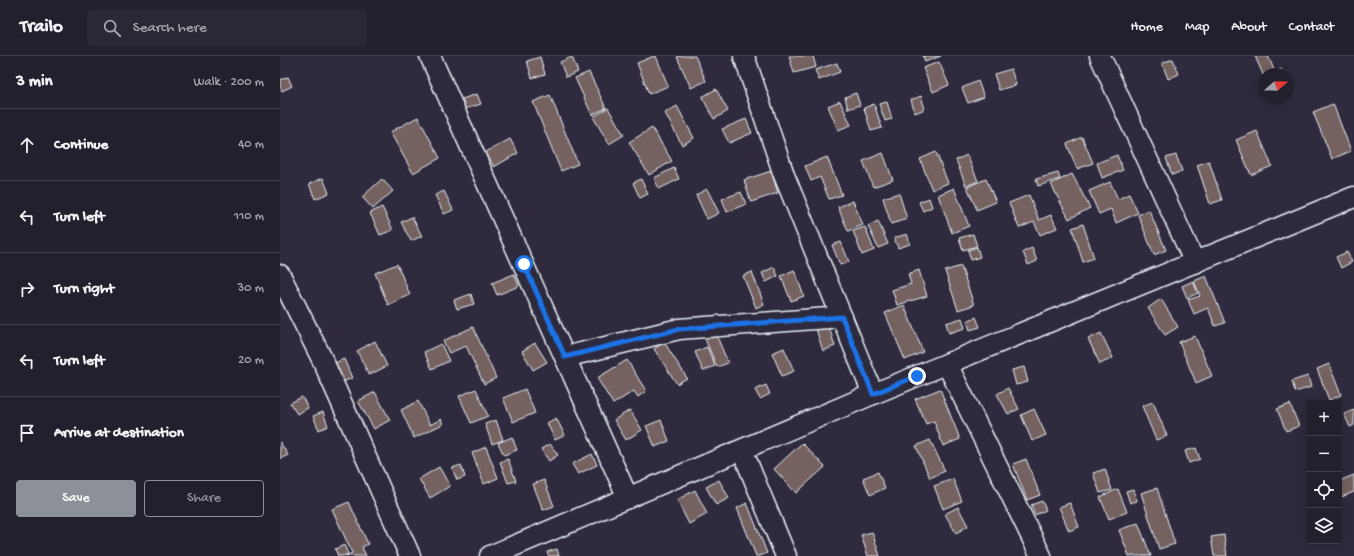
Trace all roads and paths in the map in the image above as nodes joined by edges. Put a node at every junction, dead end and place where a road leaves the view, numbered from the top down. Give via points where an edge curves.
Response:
1 (430, 56) edge
2 (744, 56) edge
3 (1100, 56) edge
4 (1354, 197) edge
5 (1195, 263) junction
6 (280, 275) edge
7 (842, 317) junction
8 (565, 357) junction
9 (947, 364) junction
10 (873, 394) junction
11 (742, 450) junction
12 (628, 498) junction
13 (410, 556) edge
14 (490, 556) edge
15 (786, 556) edge
16 (1041, 556) edge

1 - 8 street
2 - 7 street via 784,175
3 - 5 street
4 - 5 street
5 - 9 street
6 - 13 street via 323,361
7 - 8 street via 679,329
7 - 10 street
8 - 12 street
9 - 10 street
9 - 16 street
10 - 11 street
11 - 12 street
11 - 15 street
12 - 14 street

